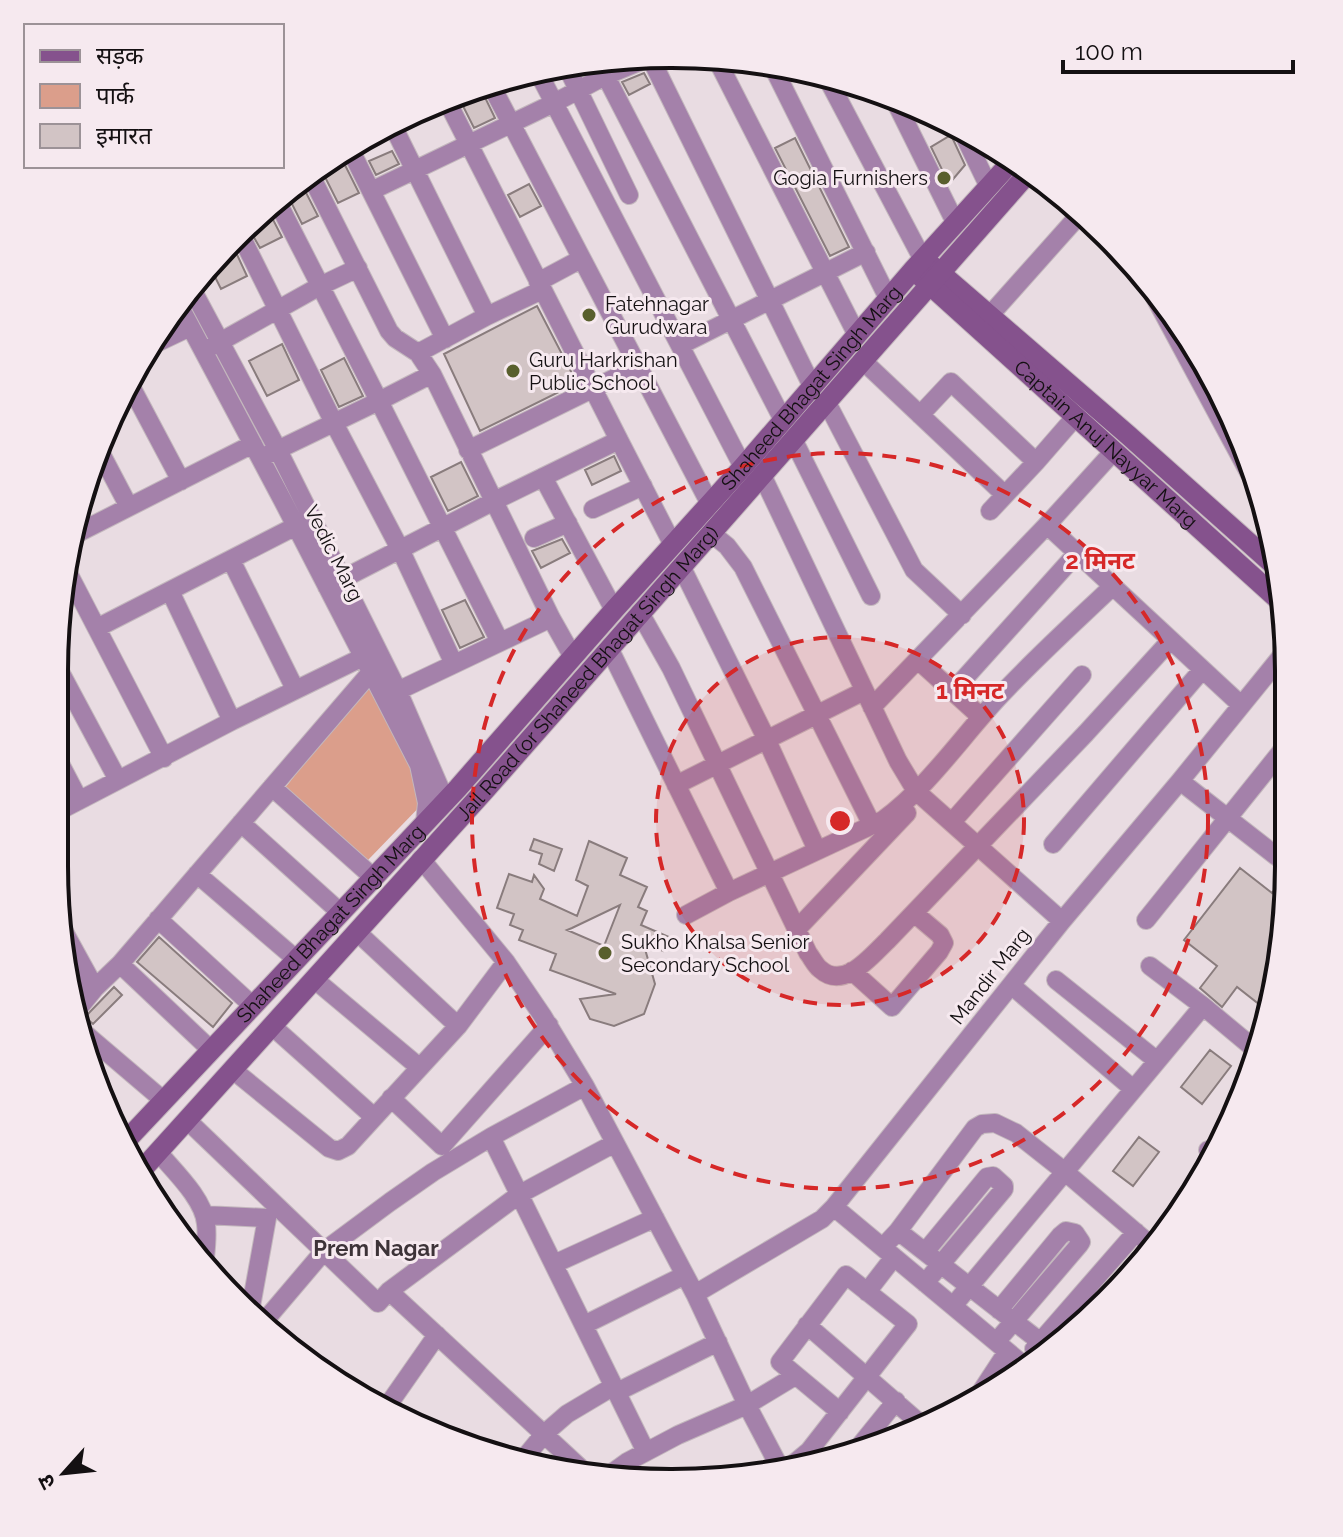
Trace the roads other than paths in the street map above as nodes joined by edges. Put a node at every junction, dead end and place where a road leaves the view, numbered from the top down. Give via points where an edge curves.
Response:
1 (655, 68) edge
2 (619, 70) edge
3 (722, 70) edge
4 (603, 72) edge
5 (605, 76) junction
6 (572, 77) edge
7 (779, 78) edge
8 (543, 82) edge
9 (579, 90) junction
10 (833, 91) edge
11 (496, 95) edge
12 (554, 103) junction
13 (451, 110) edge
14 (901, 114) edge
15 (511, 124) junction
16 (397, 134) edge
17 (468, 144) junction
18 (970, 147) edge
19 (355, 158) edge
20 (1005, 169) edge
21 (415, 170) junction
22 (1021, 180) edge
23 (315, 185) edge
24 (989, 187) junction
25 (371, 191) junction
26 (629, 195) dead end
27 (282, 211) edge
28 (1073, 222) edge
29 (956, 224) junction
30 (245, 245) edge
31 (866, 252) junction
32 (581, 259) junction
33 (358, 268) junction
34 (825, 272) junction
35 (926, 272) junction
36 (320, 286) junction
37 (540, 286) junction
38 (888, 298) junction
39 (196, 300) edge
40 (769, 300) junction
41 (278, 310) junction
42 (990, 315) junction
43 (184, 316) edge
44 (487, 316) junction
45 (730, 320) junction
46 (190, 327) junction
47 (857, 335) junction
48 (170, 337) edge
49 (445, 339) junction
50 (681, 345) junction
51 (212, 347) junction
52 (418, 353) junction
53 (862, 360) junction
54 (637, 367) junction
55 (432, 374) junction
56 (593, 388) junction
57 (819, 394) junction
58 (135, 395) edge
59 (379, 401) junction
60 (920, 415) junction
61 (1076, 416) junction
62 (783, 420) junction
63 (334, 423) junction
64 (793, 439) junction
65 (619, 440) junction
66 (468, 450) junction
67 (264, 451) junction
68 (1114, 451) junction
69 (1036, 462) junction
70 (106, 463) edge
71 (753, 471) junction
72 (543, 477) junction
73 (181, 481) junction
74 (643, 486) junction
75 (1005, 495) junction
76 (494, 501) junction
77 (710, 504) junction
78 (129, 507) junction
79 (593, 509) dead end
80 (990, 511) dead end
81 (568, 523) junction
82 (1047, 525) junction
83 (296, 526) junction
84 (442, 528) junction
85 (86, 529) edge
86 (711, 533) junction
87 (534, 538) dead end
88 (673, 545) junction
89 (400, 549) junction
90 (1078, 552) junction
91 (1263, 556) edge
92 (231, 560) junction
93 (681, 566) junction
94 (334, 583) junction
95 (74, 585) edge
96 (1113, 586) junction
97 (170, 591) junction
98 (1270, 592) edge
99 (871, 596) dead end
100 (614, 610) junction
101 (640, 613) junction
102 (962, 615) junction
103 (551, 618) junction
104 (97, 628) junction
105 (1170, 641) junction
106 (500, 642) junction
107 (609, 648) junction
108 (573, 657) junction
109 (918, 660) junction
110 (372, 664) junction
111 (454, 664) junction
112 (1275, 664) edge
113 (1202, 670) junction
114 (1082, 675) dead end
115 (68, 687) edge
116 (295, 689) junction
117 (953, 691) junction
118 (391, 694) junction
119 (868, 699) junction
120 (1241, 705) junction
121 (817, 714) junction
122 (981, 717) junction
123 (232, 721) junction
124 (766, 739) junction
125 (164, 758) junction
126 (1275, 759) edge
127 (718, 764) junction
128 (68, 779) edge
129 (118, 780) junction
130 (1180, 781) junction
131 (676, 785) junction
132 (272, 787) junction
133 (916, 791) junction
134 (79, 800) junction
135 (446, 802) junction
136 (68, 806) edge
137 (1228, 818) junction
138 (952, 822) junction
139 (241, 823) junction
140 (425, 823) junction
141 (872, 825) junction
142 (1053, 844) dead end
143 (978, 846) junction
144 (817, 850) junction
145 (1275, 855) edge
146 (421, 859) junction
147 (769, 873) junction
148 (197, 874) junction
149 (374, 878) junction
150 (729, 892) junction
151 (341, 913) junction
152 (914, 913) junction
153 (686, 915) dead end
154 (158, 919) junction
155 (1146, 920) dead end
156 (1062, 921) junction
157 (796, 930) junction
158 (357, 932) junction
159 (74, 950) edge
160 (297, 960) junction
161 (506, 962) junction
162 (120, 964) junction
163 (1150, 966) dead end
164 (852, 971) junction
165 (314, 979) junction
166 (1056, 980) dead end
167 (1011, 985) junction
168 (95, 988) junction
169 (82, 990) edge
170 (84, 1001) edge
171 (253, 1006) junction
172 (1203, 1006) junction
173 (549, 1025) junction
174 (272, 1026) junction
175 (458, 1026) junction
176 (95, 1042) edge
177 (1248, 1043) edge
178 (211, 1050) junction
179 (1156, 1060) junction
180 (419, 1067) junction
181 (233, 1070) junction
182 (585, 1086) junction
183 (1132, 1088) junction
184 (391, 1098) junction
185 (163, 1100) junction
186 (374, 1117) junction
187 (187, 1120) junction
188 (129, 1131) edge
189 (491, 1137) junction
190 (615, 1143) junction
191 (158, 1152) junction
192 (147, 1164) edge
193 (1064, 1171) junction
194 (520, 1194) junction
195 (834, 1207) junction
196 (204, 1215) junction
197 (655, 1218) junction
198 (898, 1231) junction
199 (1136, 1232) junction
200 (1145, 1240) edge
201 (205, 1247) edge
202 (324, 1251) junction
203 (888, 1252) junction
204 (925, 1252) junction
205 (554, 1264) junction
206 (941, 1264) junction
207 (685, 1275) junction
208 (925, 1283) junction
209 (970, 1286) junction
210 (389, 1291) junction
211 (867, 1292) junction
212 (695, 1294) junction
213 (252, 1299) edge
214 (953, 1306) junction
215 (999, 1310) junction
216 (270, 1315) edge
217 (1014, 1322) junction
218 (584, 1325) junction
219 (807, 1325) junction
220 (1062, 1325) edge
221 (437, 1335) junction
222 (718, 1342) junction
223 (1041, 1343) edge
224 (1013, 1356) edge
225 (795, 1376) junction
226 (866, 1378) junction
227 (615, 1389) junction
228 (392, 1400) edge
229 (896, 1401) junction
230 (747, 1405) junction
231 (840, 1412) junction
232 (914, 1418) edge
233 (544, 1434) junction
234 (868, 1436) edge
235 (530, 1451) edge
236 (646, 1452) junction
237 (807, 1453) edge
238 (776, 1459) edge
239 (572, 1460) edge
240 (622, 1467) edge

1 - 40 street
2 - 5 street
3 - 34 street
4 - 5 street
5 - 9 street
5 - 45 street
6 - 9 street
7 - 31 street
8 - 12 street
9 - 12 street
9 - 26 street
10 - 35 street
11 - 15 street
12 - 15 street
12 - 50 street
13 - 17 street
14 - 29 street
15 - 17 street
15 - 32 street
16 - 21 street
17 - 21 street
17 - 37 street
18 - 24 street
19 - 25 street
20 - 24 main road, Shaheed Bhagat Singh Marg
21 - 25 street
21 - 44 street
22 - 35 main road, Jail Road (or Shaheed Bhagat Singh Marg)
23 - 33 street
24 - 29 main road, Shaheed Bhagat Singh Marg
25 - 49 street
27 - 36 street
28 - 42 street
29 - 35 main road, Shaheed Bhagat Singh Marg
30 - 41 street
31 - 34 street
31 - 38 street
32 - 37 street
32 - 54 street
33 - 36 street
33 - 52 street via 389,331
34 - 40 street
34 - 47 street
35 - 38 main road, Shaheed Bhagat Singh Marg
35 - 42 main road, Captain Anuj Nayyar Marg
35 - 53 main road, Jail Road (or Shaheed Bhagat Singh Marg)
35 - 61 main road, Captain Anuj Nayyar Marg
36 - 41 street
36 - 59 street
37 - 44 street
37 - 56 street
38 - 47 main road, Shaheed Bhagat Singh Marg
39 - 51 street, Vedic Marg
40 - 45 street
40 - 57 street
41 - 51 street
41 - 63 street
42 - 91 main road, Captain Anuj Nayyar Marg
43 - 46 street, Vedic Marg
44 - 49 street
45 - 50 street
45 - 62 street
46 - 48 street
46 - 51 street, Vedic Marg
47 - 57 main road, Shaheed Bhagat Singh Marg
49 - 52 street
50 - 71 street
51 - 67 street, Vedic Marg
52 - 55 street
53 - 57 main road, Jail Road (or Shaheed Bhagat Singh Marg)
53 - 60 street
54 - 56 street
54 - 77 street
55 - 59 street
55 - 66 street
56 - 65 street
56 - 66 street
57 - 62 main road, Shaheed Bhagat Singh Marg
57 - 64 main road, Jail Road (or Shaheed Bhagat Singh Marg)
57 - 102 street via 914,570
58 - 73 street
59 - 63 street
59 - 84 street
60 - 69 street via 951,382
60 - 75 street
61 - 68 main road, Captain Anuj Nayyar Marg
61 - 69 street
62 - 71 main road, Shaheed Bhagat Singh Marg
63 - 67 street
63 - 89 street
64 - 71 main road, Jail Road (or Shaheed Bhagat Singh Marg)
64 - 99 street
65 - 72 street
65 - 74 street
66 - 76 street
67 - 73 street
67 - 83 street, Vedic Marg
67 - 94 street, Vedic Marg
68 - 82 street
68 - 98 main road, Captain Anuj Nayyar Marg
69 - 75 street
70 - 78 street
71 - 77 main road, Shaheed Bhagat Singh Marg
71 - 86 main road, Jail Road (or Shaheed Bhagat Singh Marg)
71 - 119 street
72 - 76 street
72 - 81 street
73 - 78 street
74 - 79 street
74 - 88 street
75 - 80 street
76 - 84 street
76 - 103 street
77 - 88 main road, Shaheed Bhagat Singh Marg
78 - 85 street
81 - 87 street
81 - 100 street
82 - 90 street
82 - 102 street
83 - 92 street
83 - 94 street, Vedic Marg
84 - 89 street
84 - 106 street
86 - 93 main road, Jail Road (or Shaheed Bhagat Singh Marg)
86 - 121 street via 743,567
88 - 100 main road, Shaheed Bhagat Singh Marg
89 - 94 street
89 - 111 street
90 - 96 street
90 - 117 street
92 - 97 street
92 - 116 street
93 - 101 main road, Jail Road (or Shaheed Bhagat Singh Marg)
93 - 124 street
94 - 110 street, Vedic Marg
95 - 104 street
96 - 105 street
96 - 122 street
97 - 104 street
97 - 123 street
100 - 108 main road, Shaheed Bhagat Singh Marg
101 - 107 main road, Jail Road (or Shaheed Bhagat Singh Marg)
101 - 127 street
102 - 109 street
103 - 106 street
103 - 108 street
104 - 125 street
105 - 113 street
105 - 143 street
106 - 111 street
107 - 131 street
107 - 146 main road, Jail Road (or Shaheed Bhagat Singh Marg)
108 - 135 main road, Shaheed Bhagat Singh Marg
109 - 117 street
109 - 119 street
110 - 116 street
110 - 118 street, Vedic Marg
110 - 132 street
111 - 118 street
112 - 120 street, Mandir Marg
113 - 120 street
113 - 142 street
114 - 138 street
115 - 129 street
116 - 123 street
117 - 122 street
118 - 135 street, Vedic Marg
118 - 140 street, Vedic Marg via 419,765 427,803
119 - 121 street
119 - 133 street
120 - 130 street, Mandir Marg
121 - 124 street
121 - 141 street
122 - 133 street
123 - 125 street
124 - 127 street
124 - 144 street
125 - 129 street
126 - 137 street
127 - 131 street
127 - 147 street
128 - 134 street
129 - 134 street
130 - 137 street
130 - 156 street, Mandir Marg
131 - 150 street
132 - 139 street
132 - 149 street
133 - 138 street
133 - 141 street
133 - 157 street via 914,806
134 - 136 street
135 - 140 main road, Shaheed Bhagat Singh Marg
137 - 145 street
137 - 155 street
138 - 143 street
139 - 148 street
139 - 151 street
140 - 149 main road, Shaheed Bhagat Singh Marg
141 - 144 street
143 - 152 street
143 - 156 street
144 - 147 street
146 - 158 main road, Jail Road (or Shaheed Bhagat Singh Marg)
146 - 161 street
147 - 150 street
147 - 157 street
148 - 154 street
148 - 160 street
149 - 151 main road, Shaheed Bhagat Singh Marg
150 - 153 street
151 - 160 main road, Shaheed Bhagat Singh Marg
152 - 164 street
152 - 164 street via 944,943 892,1007
154 - 162 street
154 - 171 street
156 - 167 street, Mandir Marg
157 - 164 street via 822,971 844,976
158 - 165 main road, Jail Road (or Shaheed Bhagat Singh Marg)
158 - 175 street
159 - 168 street
160 - 171 main road, Shaheed Bhagat Singh Marg
161 - 173 street
161 - 175 street
162 - 168 street
162 - 178 street
163 - 172 street
165 - 174 main road, Jail Road (or Shaheed Bhagat Singh Marg)
165 - 180 street
166 - 179 street
167 - 183 street
167 - 195 street, Mandir Marg
168 - 169 street
168 - 170 street
171 - 178 main road, Shaheed Bhagat Singh Marg
172 - 177 street
172 - 179 street
173 - 182 street
173 - 184 street via 442,1146
174 - 181 main road, Jail Road (or Shaheed Bhagat Singh Marg)
174 - 186 street
175 - 180 street
176 - 185 street
178 - 185 main road, Shaheed Bhagat Singh Marg
179 - 183 street
180 - 184 street
181 - 186 street via 329,1148 348,1146
181 - 187 main road, Jail Road (or Shaheed Bhagat Singh Marg)
182 - 189 street
182 - 190 street
183 - 193 street
184 - 186 street
185 - 188 main road, Shaheed Bhagat Singh Marg
187 - 191 main road, Jail Road (or Shaheed Bhagat Singh Marg)
187 - 202 street
189 - 194 street
189 - 202 street
190 - 194 street
190 - 197 street
191 - 192 main road, Jail Road (or Shaheed Bhagat Singh Marg)
191 - 196 street
193 - 198 street via 1016,1133 995,1123 982,1124
193 - 199 street
193 - 209 street
194 - 205 street
194 - 210 street
195 - 203 street
195 - 212 street, Mandir Marg
196 - 201 street
196 - 213 street via 267,1218
197 - 205 street
197 - 207 street
198 - 203 street
198 - 204 street
199 - 200 street
199 - 220 street
202 - 210 street via 378,1303
202 - 216 street
203 - 208 street
203 - 211 street
204 - 206 street
204 - 206 street via 993,1176 1004,1189
205 - 218 street
206 - 208 street
206 - 209 street
207 - 212 street
207 - 218 street
208 - 214 street
209 - 214 street
209 - 215 street
210 - 221 street
211 - 219 street via 846,1275
211 - 226 street via 908,1324
212 - 222 street
214 - 224 street
215 - 217 street
215 - 217 street via 1060,1236 1075,1233 1079,1245
217 - 223 street
217 - 224 street
218 - 227 street
219 - 225 street via 780,1362
219 - 226 street
221 - 228 street
221 - 233 street
222 - 227 street
222 - 230 street
225 - 230 street
225 - 231 street
226 - 229 street
226 - 231 street
227 - 233 street via 567,1414
227 - 236 street
229 - 232 street
229 - 234 street
230 - 236 street
230 - 238 street
231 - 237 street
233 - 235 street
233 - 239 street
236 - 240 street

